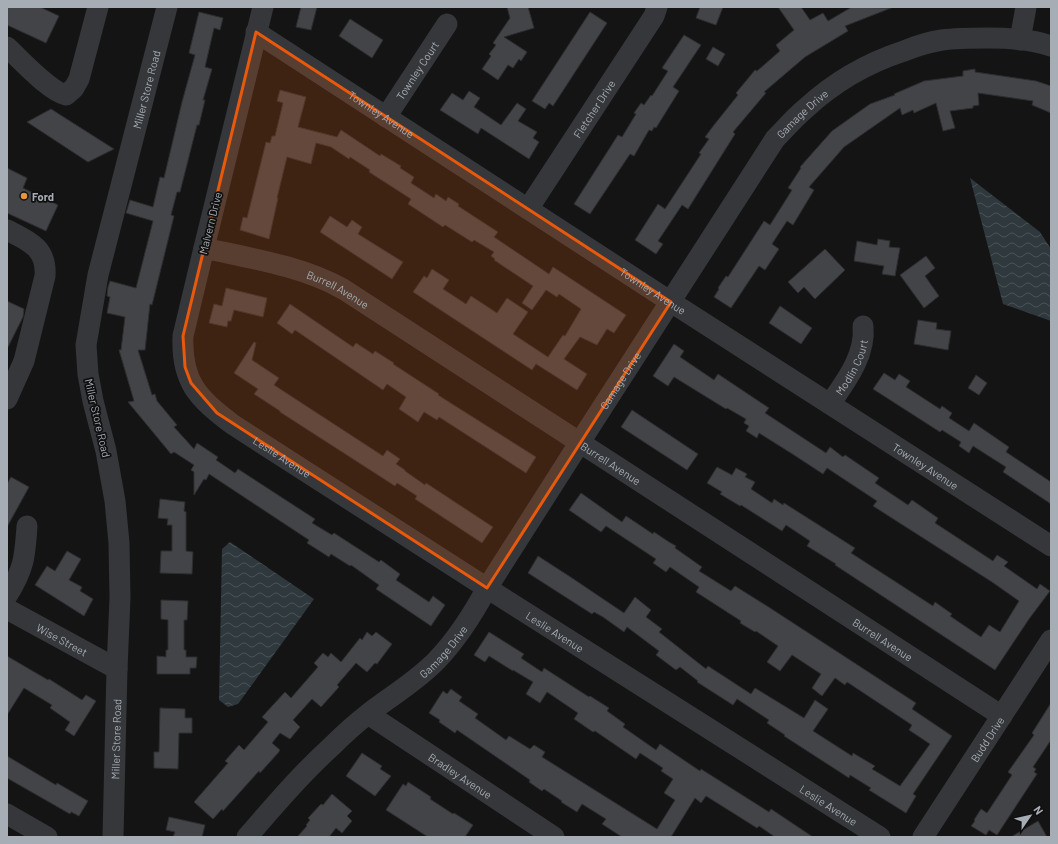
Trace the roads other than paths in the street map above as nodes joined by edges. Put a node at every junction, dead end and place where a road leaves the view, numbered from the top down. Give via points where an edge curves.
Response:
1 (98, 7) edge
2 (167, 7) edge
3 (263, 7) edge
4 (658, 7) edge
5 (1026, 7) edge
6 (446, 24) dead end
7 (256, 32) junction
8 (1020, 40) junction
9 (1051, 46) edge
10 (7, 47) edge
11 (386, 117) junction
12 (528, 209) junction
13 (7, 230) edge
14 (204, 248) junction
15 (671, 302) junction
16 (863, 326) dead end
17 (7, 399) edge
18 (830, 404) junction
19 (232, 424) joint
20 (580, 442) junction
21 (28, 526) dead end
22 (1051, 546) edge
23 (487, 588) junction
24 (7, 596) edge
25 (7, 609) edge
26 (1051, 640) edge
27 (117, 669) junction
28 (368, 714) junction
29 (1002, 716) junction
30 (7, 814) edge
31 (47, 837) edge
32 (113, 837) edge
33 (247, 837) edge
34 (554, 837) edge
35 (880, 837) edge
36 (923, 837) edge

1 - 10 street via 79,79 66,95 41,79
2 - 27 street, Miller Store Road via 98,276 86,346 93,402 106,451 115,501 120,598
3 - 7 street, Malvern Drive
4 - 12 street, Fletcher Drive
5 - 8 street
6 - 11 street, Townley Court
7 - 11 street, Townley Avenue
7 - 14 street, Malvern Drive
8 - 9 street, Gamage Drive
8 - 15 street, Gamage Drive via 967,38 922,44 855,71 824,92 775,139
11 - 12 street, Townley Avenue
12 - 15 street, Townley Avenue
13 - 17 street via 36,246 46,267 24,361
14 - 19 street, Malvern Drive via 183,336 185,367 198,394
14 - 20 street, Burrell Avenue via 307,273 330,282
15 - 18 street, Townley Avenue
15 - 20 street, Gamage Drive
16 - 18 street, Modlin Court via 862,345 857,361
18 - 22 street, Townley Avenue
19 - 23 street, Leslie Avenue
20 - 23 street, Gamage Drive
20 - 29 street, Burrell Avenue
21 - 24 street via 25,557
23 - 28 street, Gamage Drive via 470,618 437,660
23 - 35 street, Leslie Avenue
25 - 27 street, Wise Street
26 - 29 street, Budd Drive
27 - 32 street, Miller Store Road
28 - 33 street, Gamage Drive via 330,747
28 - 34 street, Bradley Avenue
29 - 36 street, Budd Drive
30 - 31 street

